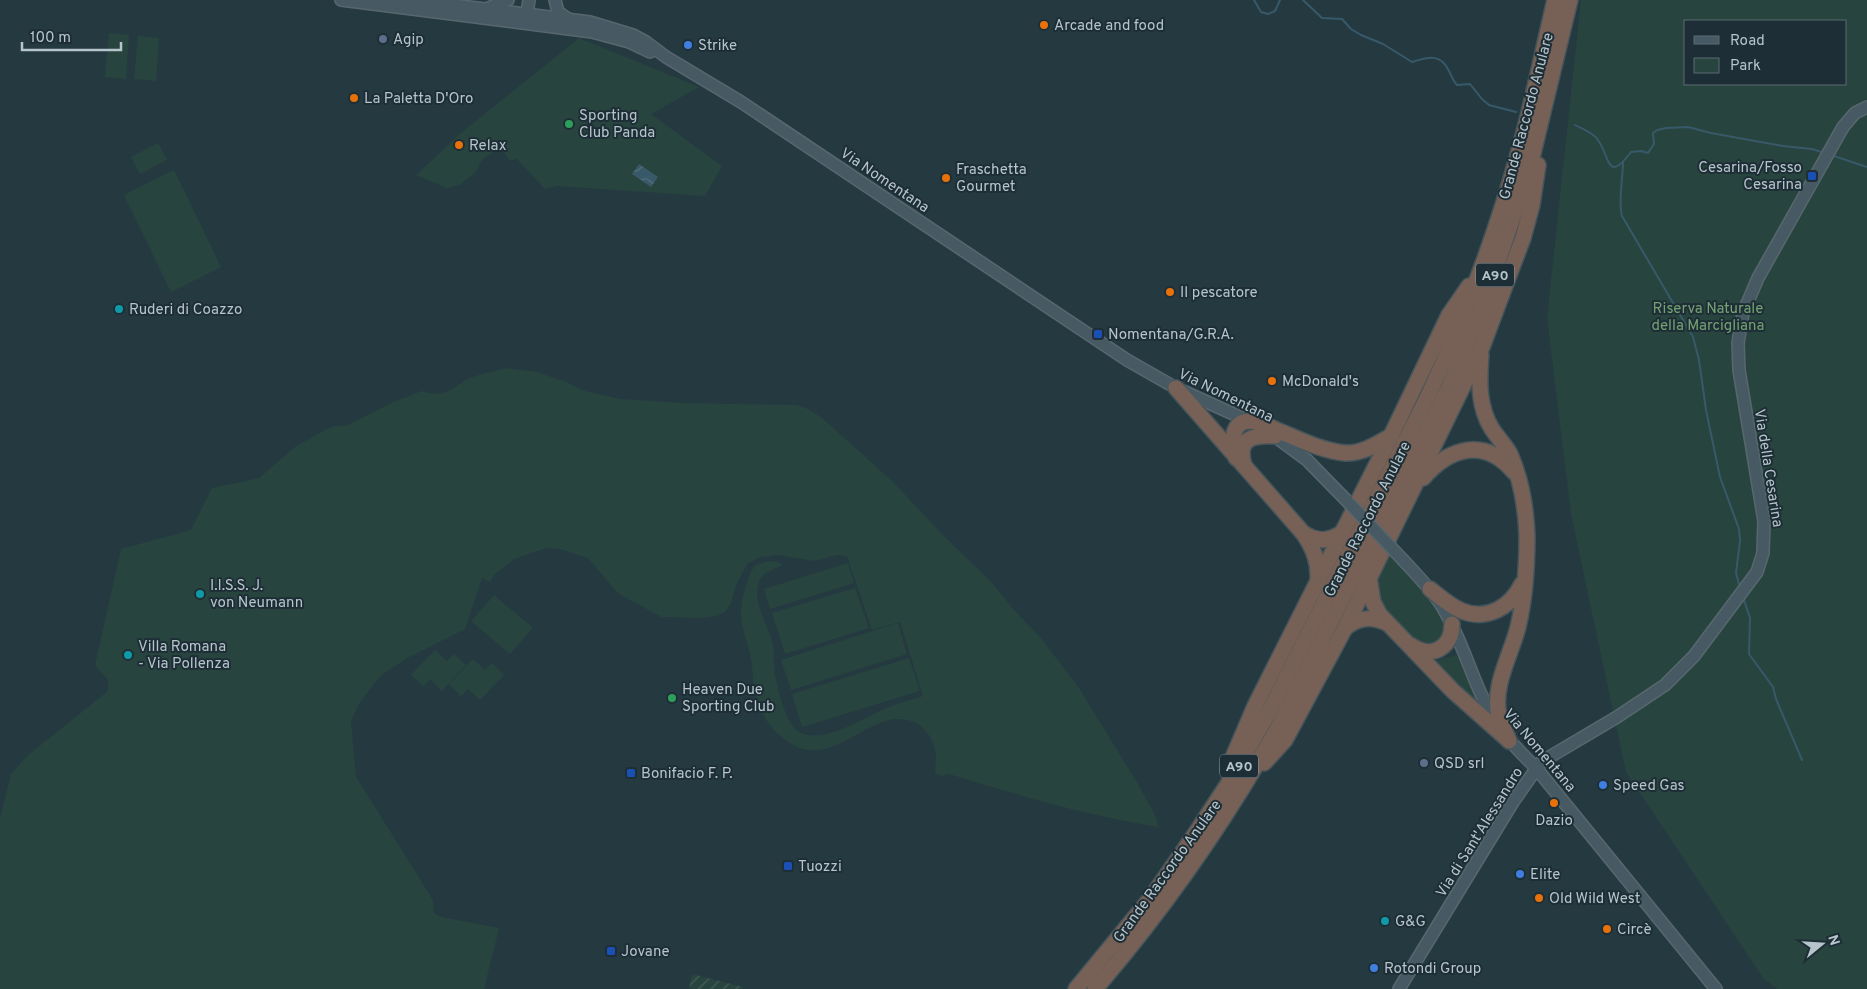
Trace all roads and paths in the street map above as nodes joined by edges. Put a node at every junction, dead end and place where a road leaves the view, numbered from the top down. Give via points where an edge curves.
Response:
1 (341, 0) edge
2 (508, 0) edge
3 (529, 0) edge
4 (555, 0) edge
5 (1555, 0) edge
6 (1570, 0) edge
7 (384, 5) junction
8 (484, 9) junction
9 (526, 18) junction
10 (570, 20) junction
11 (666, 58) junction
12 (1867, 107) edge
13 (1544, 113) junction
14 (1482, 267) junction
15 (1482, 347) junction
16 (1176, 388) junction
17 (1249, 421) junction
18 (1275, 436) junction
19 (1392, 436) junction
20 (1241, 464) junction
21 (1518, 478) junction
22 (1412, 490) junction
23 (1343, 532) junction
24 (1303, 534) junction
25 (1525, 570) junction
26 (1369, 578) junction
27 (1318, 583) junction
28 (1430, 589) junction
29 (1387, 623) junction
30 (1452, 624) junction
31 (1344, 628) junction
32 (1410, 646) junction
33 (1509, 741) junction
34 (1536, 768) junction
35 (1248, 781) junction
36 (1214, 807) junction
37 (1076, 989) edge
38 (1095, 989) edge
39 (1399, 989) edge
40 (1716, 989) edge

1 - 7 main road, Via Nomentana
2 - 8 main road
3 - 9 main road
4 - 10 main road via 558,12
5 - 14 highway, Grande Raccordo Anulare / A90 via 1520,150
6 - 13 highway, Grande Raccordo Anulare / A90
7 - 8 main road, Via Nomentana via 419,2
7 - 9 main road, Via Nomentana
8 - 9 main road, Via Nomentana
9 - 10 main road, Via Nomentana
9 - 11 main road, Via Nomentana via 602,34
10 - 11 main road, Via Nomentana via 628,32
11 - 16 main road, Via Nomentana via 741,102 1118,354
12 - 34 main road, Via della Cesarina via 1855,113 1843,127 1758,278 1740,325 1739,370 1764,521 1761,562 1748,585 1694,656 1665,685
13 - 15 highway via 1528,220
13 - 35 highway, Grande Raccordo Anulare / A90 via 1493,281 1449,387
14 - 19 highway via 1449,315
14 - 36 highway, Grande Raccordo Anulare / A90 via 1448,354 1375,504 1257,734
15 - 21 highway via 1479,379 1484,411 1508,452
15 - 22 highway
16 - 17 main road, Via Nomentana
16 - 20 highway
17 - 18 main road, Via Nomentana
17 - 19 highway via 1341,452 1365,450
17 - 20 highway via 1239,425 1234,433 1233,440
18 - 20 highway via 1259,435 1245,442
18 - 28 main road, Via Nomentana, bridge via 1311,464
19 - 23 highway
20 - 24 highway
21 - 22 highway via 1499,458 1480,450 1467,450 1437,464
21 - 25 highway via 1526,523
22 - 26 highway
23 - 24 highway via 1325,540
23 - 27 highway
24 - 27 highway via 1316,557
25 - 28 highway via 1520,588 1511,601 1488,613 1476,615 1460,610
25 - 33 highway via 1518,626 1498,695 1499,716
26 - 29 highway via 1372,602
26 - 31 highway
27 - 36 highway via 1255,706
28 - 30 main road, Via Nomentana
29 - 31 highway via 1365,618
29 - 32 highway
30 - 32 highway via 1450,636 1440,649 1423,652
30 - 33 main road, Via Nomentana via 1486,706
31 - 35 highway via 1285,740
32 - 33 highway via 1453,691
33 - 34 main road, Via Nomentana
34 - 39 main road, Via di Sant'Alessandro
34 - 40 main road, Via Nomentana
35 - 38 highway, Grande Raccordo Anulare / A90 via 1169,898
36 - 37 highway, Grande Raccordo Anulare / A90 via 1151,898

